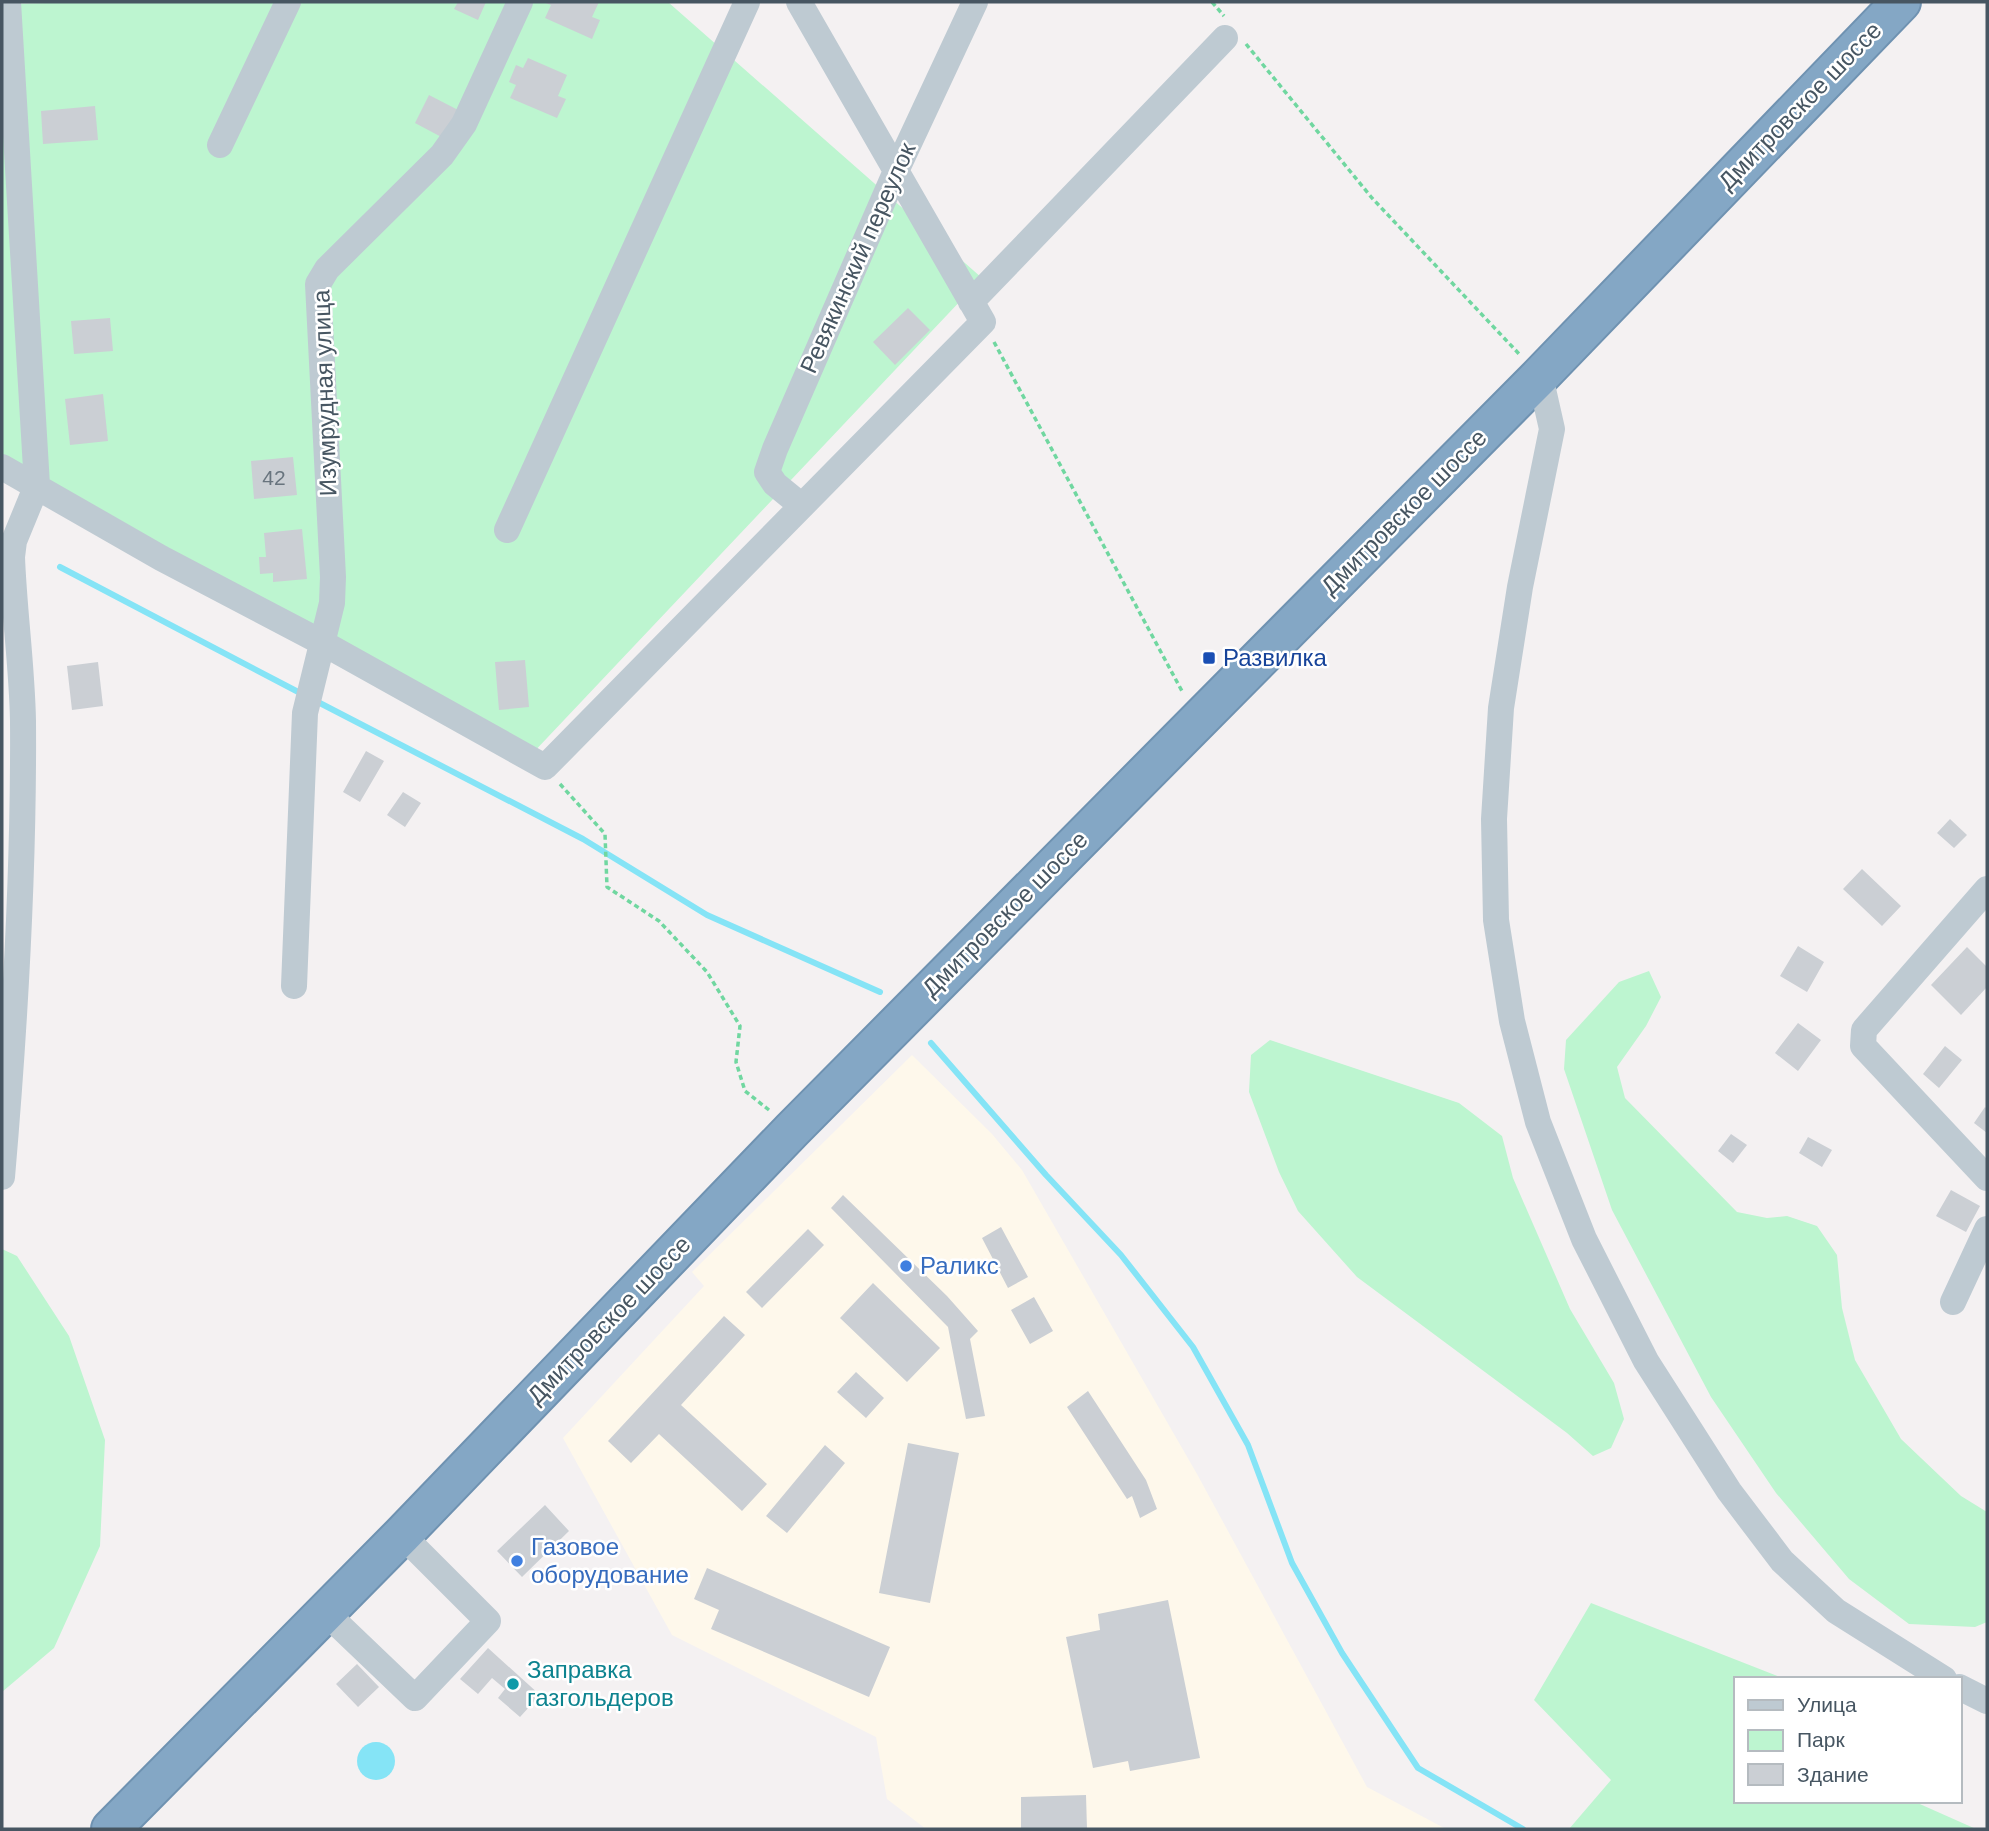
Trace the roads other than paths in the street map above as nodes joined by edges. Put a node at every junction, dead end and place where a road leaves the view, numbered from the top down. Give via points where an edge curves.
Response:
1 (8, 2) edge
2 (288, 2) edge
3 (520, 2) edge
4 (747, 2) edge
5 (799, 2) edge
6 (975, 2) edge
7 (1901, 2) edge
8 (1233, 34) road end
9 (220, 145) dead end
10 (896, 171) junction
11 (977, 312) junction
12 (1540, 376) junction
13 (2, 467) edge
14 (37, 485) junction
15 (802, 506) junction
16 (508, 530) dead end
17 (321, 642) junction
18 (1987, 889) edge
19 (294, 986) dead end
20 (2, 1177) edge
21 (1987, 1178) edge
22 (1987, 1230) edge
23 (1953, 1302) dead end
24 (402, 1535) junction
25 (325, 1612) junction
26 (1941, 1677) edge
27 (1961, 1688) edge
28 (1987, 1701) edge
29 (111, 1829) edge

1 - 14 street
2 - 9 street
3 - 17 street, Изумрудная улица via 464,124 449,145 327,269 318,284 333,578 332,603
4 - 16 street
5 - 10 street
6 - 10 street, Ревякинский переулок
7 - 12 highway, Дмитровское шоссе
8 - 11 street
10 - 11 street
10 - 15 street, Ревякинский переулок via 767,472
11 - 15 street
12 - 24 highway, Дмитровское шоссе via 792,1130
12 - 26 street via 1552,429 1501,708 1494,820 1496,920 1512,1021 1538,1122 1584,1239 1646,1362 1729,1491 1782,1560 1836,1611
13 - 14 street
14 - 17 street via 161,558
14 - 20 street via 12,556 23,719 20,884
15 - 17 street via 545,767
17 - 19 street, Изумрудная улица via 305,713
18 - 21 street via 1864,1030 1863,1046
22 - 23 street
24 - 25 highway, Дмитровское шоссе
24 - 25 street via 488,1621 415,1698
25 - 29 highway, Дмитровское шоссе
27 - 28 street

